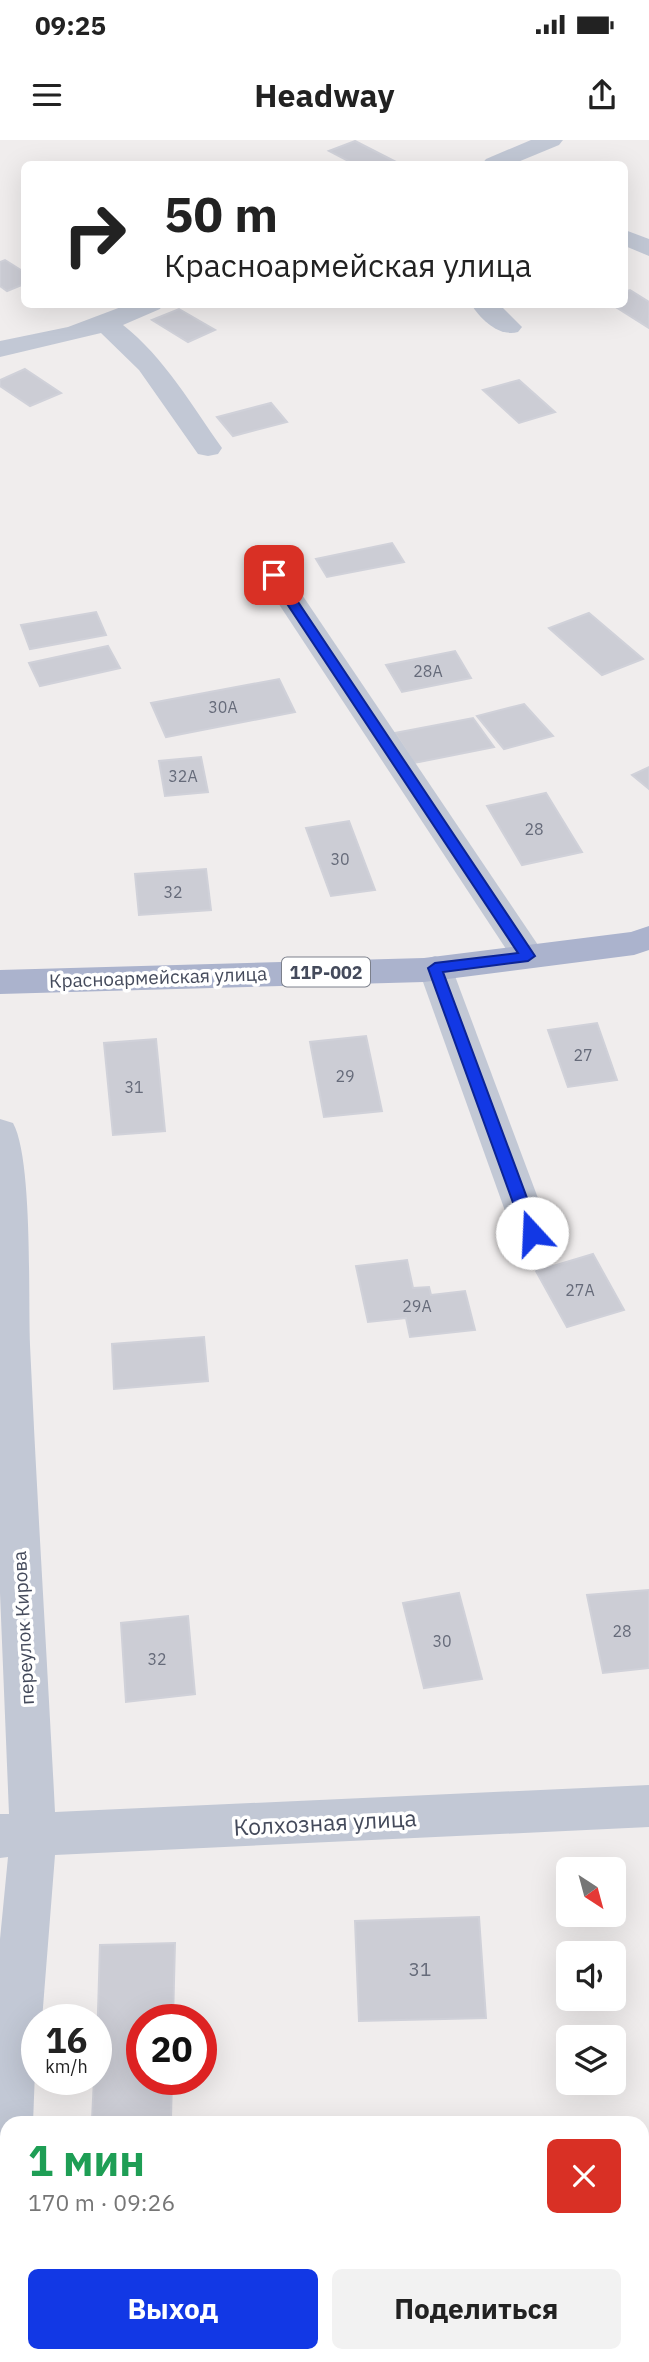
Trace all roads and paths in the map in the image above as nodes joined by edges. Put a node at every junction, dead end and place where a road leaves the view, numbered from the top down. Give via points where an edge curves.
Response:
1 (551, 140) edge
2 (501, 161) edge
3 (628, 238) edge
4 (649, 249) edge
5 (141, 308) edge
6 (488, 308) edge
7 (104, 323) junction
8 (509, 327) dead end
9 (0, 349) edge
10 (208, 448) dead end
11 (274, 575) dead end
12 (649, 938) edge
13 (528, 956) junction
14 (435, 968) junction
15 (0, 982) edge
16 (0, 1133) edge
17 (532, 1233) dead end
18 (649, 1806) edge
19 (16, 1836) edge
20 (8, 2116) edge

1 - 2 street
3 - 4 street
5 - 7 street
6 - 8 street
7 - 9 street via 48,341
7 - 10 street via 142,355
11 - 13 street
12 - 13 main road, Красноармейская улица / 11Р-002
13 - 14 main road, Красноармейская улица / 11Р-002
14 - 15 main road, Красноармейская улица / 11Р-002
14 - 17 street
16 - 19 street, переулок Кирова via 11,1359
18 - 19 street, Колхозная улица
19 - 20 street, переулок Кирова

